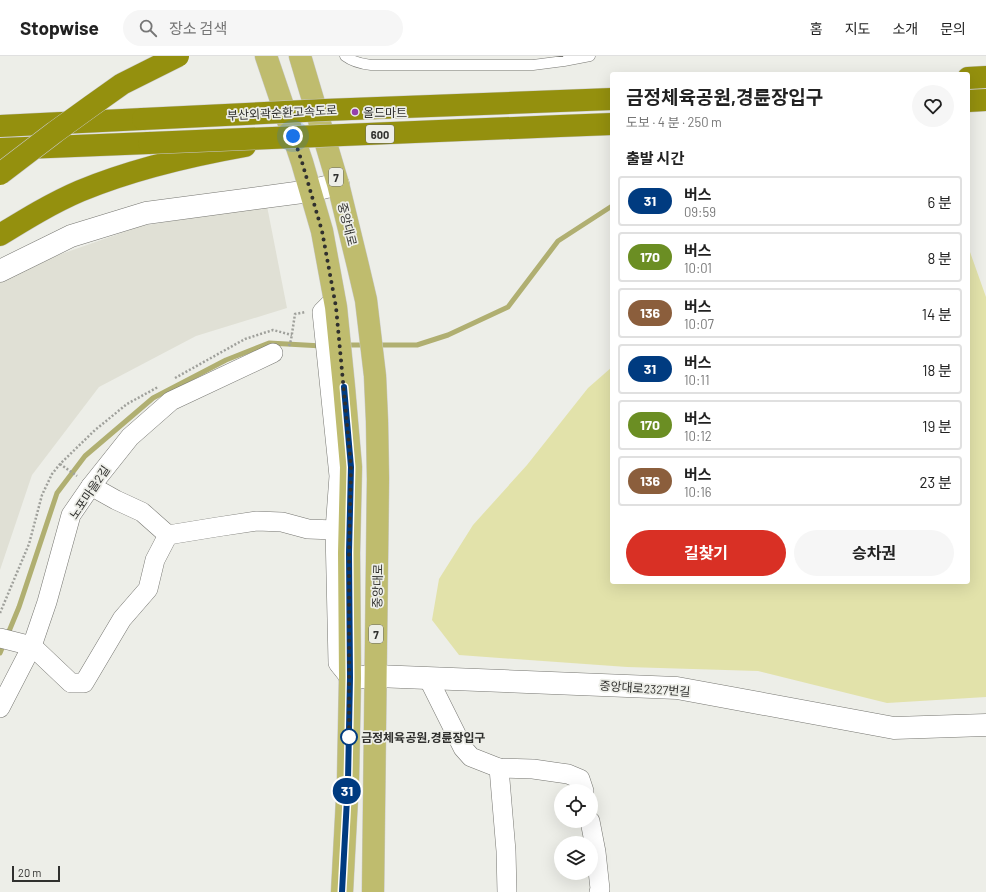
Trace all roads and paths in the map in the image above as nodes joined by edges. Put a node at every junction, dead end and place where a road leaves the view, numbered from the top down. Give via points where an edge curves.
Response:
1 (178, 56) edge
2 (266, 56) edge
3 (300, 56) edge
4 (345, 56) edge
5 (590, 56) edge
6 (986, 77) edge
7 (970, 78) edge
8 (610, 99) edge
9 (986, 100) edge
10 (970, 101) edge
11 (610, 124) edge
12 (0, 126) edge
13 (288, 137) junction
14 (0, 149) edge
15 (0, 174) edge
16 (338, 184) junction
17 (310, 191) junction
18 (0, 235) edge
19 (0, 271) edge
20 (329, 311) junction
21 (291, 340) dead end
22 (273, 353) dead end
23 (336, 380) junction
24 (60, 464) dead end
25 (87, 483) junction
26 (335, 530) junction
27 (168, 535) junction
28 (0, 638) edge
29 (27, 645) junction
30 (376, 676) junction
31 (350, 678) junction
32 (428, 678) junction
33 (0, 708) edge
34 (986, 725) edge
35 (499, 768) junction
36 (582, 784) edge
37 (591, 828) edge
38 (342, 892) edge
39 (373, 892) edge
40 (507, 892) edge
41 (599, 892) edge

1 - 15 highway, bridge via 122,84
2 - 17 main road
3 - 16 main road, 중앙대로 / 7
4 - 5 lane via 362,64 372,65 533,65
6 - 7 highway
8 - 12 highway, 부산외곽순환고속도로 / 600, bridge
9 - 10 highway
11 - 13 highway, 부산외곽순환고속도로 / 600, bridge
13 - 14 highway, 부산외곽순환고속도로 / 600, bridge
13 - 18 highway, bridge via 158,165 102,182 39,212
16 - 17 street
16 - 30 main road, 중앙대로 / 7 via 366,300 375,376 378,420
17 - 19 street via 146,213 71,236
17 - 20 main road via 322,231
20 - 21 path via 316,310 295,314
20 - 23 main road
22 - 25 street, 노포마을2길 via 171,401 130,437
23 - 26 street via 339,476
23 - 31 main road via 351,467
24 - 25 path
25 - 27 street via 142,512
25 - 29 street, 노포마을2길 via 71,515 48,602
26 - 27 street via 308,529 282,522 257,521
26 - 31 street via 338,663
27 - 29 street via 155,560 148,589 122,619 84,683 71,683
28 - 29 street
29 - 33 street, 노포마을2길
30 - 31 street, 중앙대로2327번길
30 - 32 street, 중앙대로2327번길
30 - 39 main road, 중앙대로 / 7
31 - 38 main road
32 - 34 street, 중앙대로2327번길 via 677,688 894,728
32 - 35 street via 471,757
35 - 36 street via 568,774 580,778
35 - 40 street
37 - 41 street

